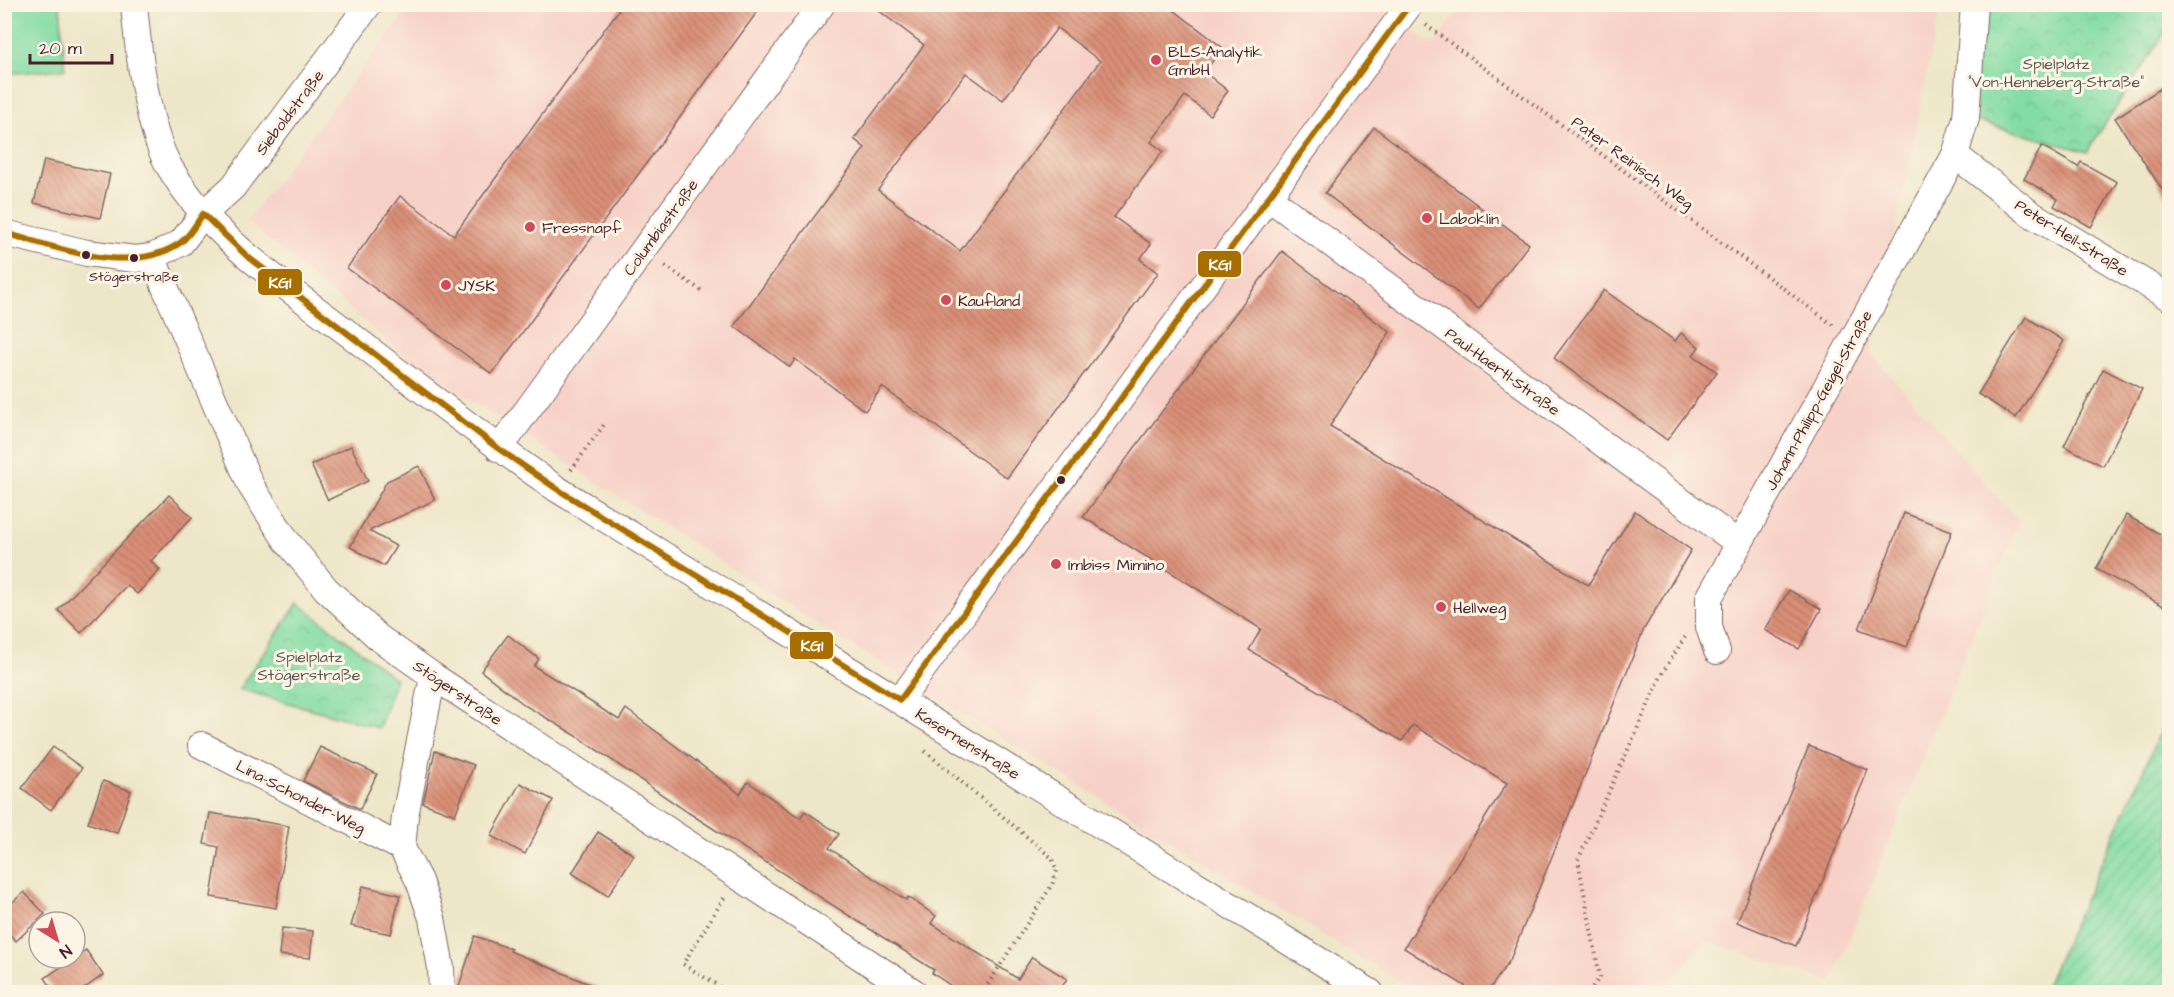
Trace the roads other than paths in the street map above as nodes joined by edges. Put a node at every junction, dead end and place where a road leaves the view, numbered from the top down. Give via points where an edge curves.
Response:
1 (134, 4) edge
2 (369, 4) edge
3 (822, 4) edge
4 (1974, 4) edge
5 (1408, 7) edge
6 (1955, 155) junction
7 (1269, 198) junction
8 (203, 214) junction
9 (4, 233) edge
10 (152, 257) junction
11 (2169, 298) edge
12 (499, 449) junction
13 (1738, 543) junction
14 (1717, 651) dead end
15 (432, 676) junction
16 (910, 706) junction
17 (201, 745) dead end
18 (402, 848) junction
19 (442, 993) edge
20 (914, 993) edge
21 (1370, 993) edge

1 - 8 street, Kasernenstraße via 147,105 169,167
2 - 8 street, Sieboldstraße via 233,187
3 - 12 street, Columbiastraße
4 - 6 street via 1966,118
5 - 7 street
6 - 11 street, Peter-Heil-Straße via 2031,214
6 - 13 street, Johann-Philipp-Geigel-Straße
7 - 13 street, Paul-Haertl-Straße
7 - 16 street
8 - 10 street via 181,243
8 - 12 street, Kasernenstraße via 249,258
9 - 10 street via 87,253 135,259
10 - 15 street, Stögerstraße via 251,486 286,540 326,589 371,631
12 - 16 street, Kasernenstraße via 557,489
13 - 14 street, Johann-Philipp-Geigel-Straße via 1709,598 1709,627
15 - 18 street
15 - 20 street, Stögerstraße
16 - 21 street, Kasernenstraße
17 - 18 street, Lina-Schonder-Weg
18 - 19 street via 432,918

